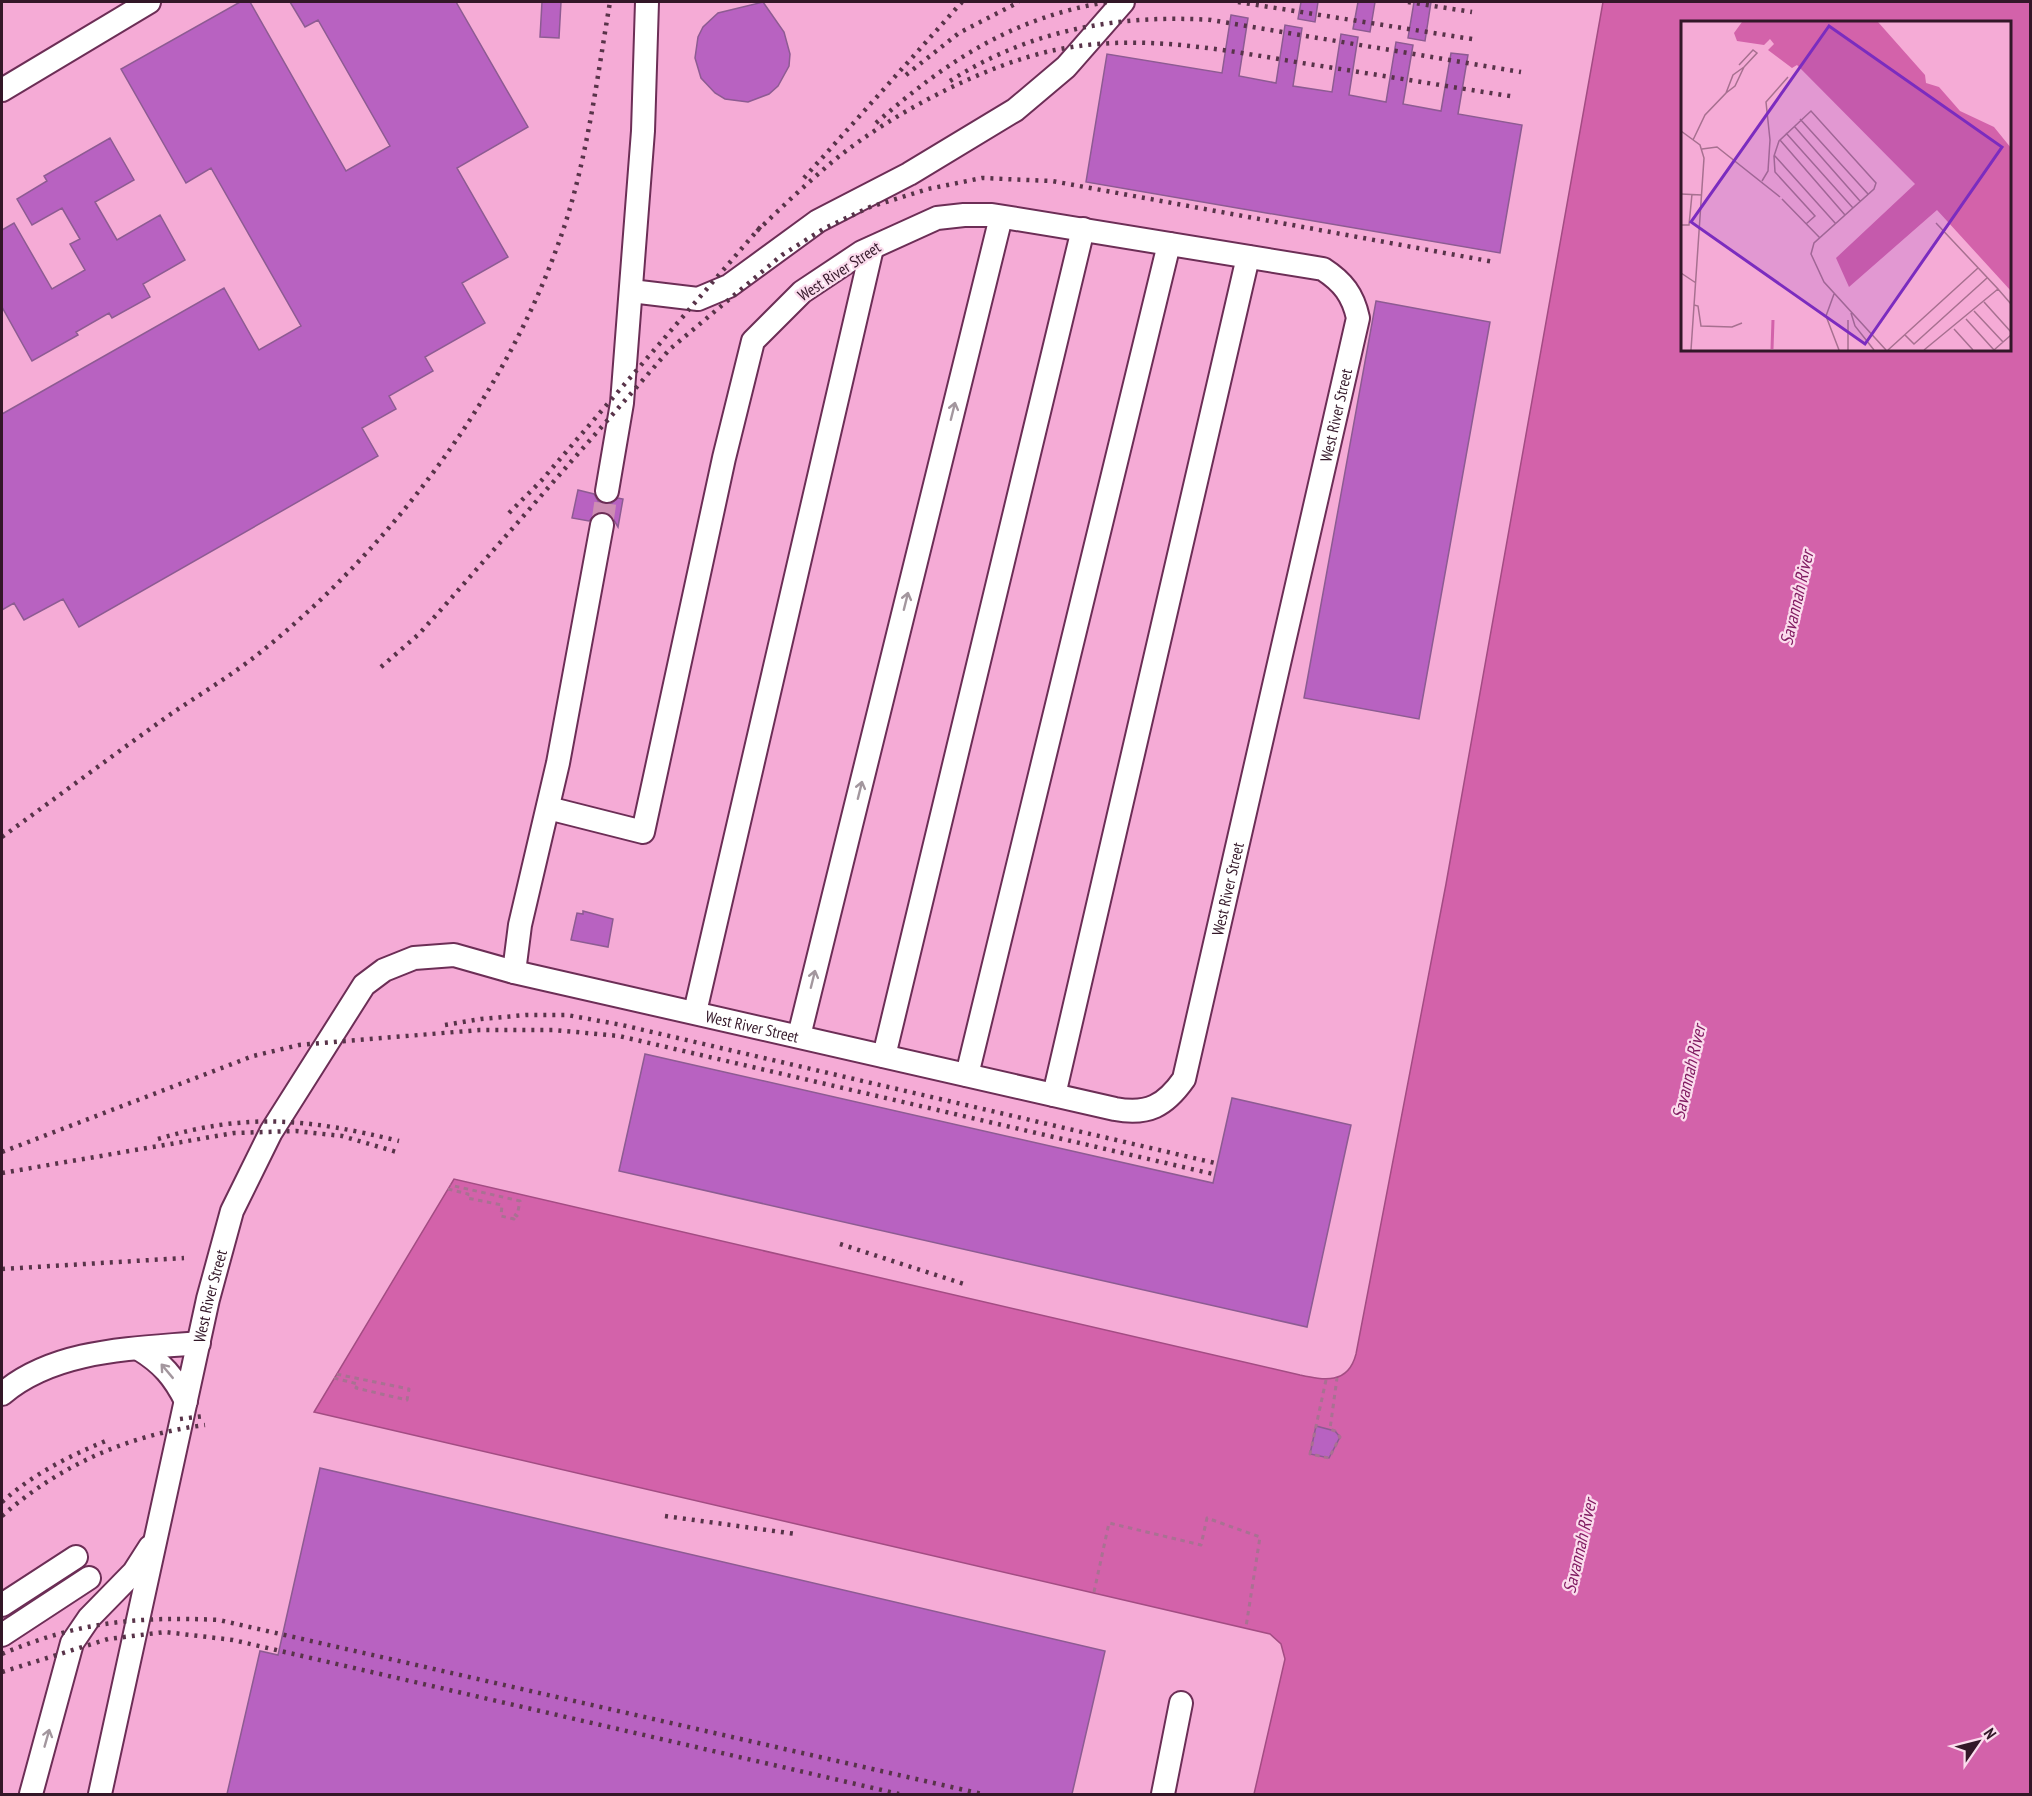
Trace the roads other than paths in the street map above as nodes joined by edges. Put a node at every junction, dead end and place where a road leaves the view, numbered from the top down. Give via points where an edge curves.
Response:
1 (149, 2) edge
2 (647, 2) edge
3 (1123, 2) edge
4 (2, 90) edge
5 (1001, 217) junction
6 (1083, 230) junction
7 (1169, 244) junction
8 (872, 248) junction
9 (1248, 257) junction
10 (631, 291) junction
11 (607, 491) tunnel mouth
12 (602, 525) tunnel mouth
13 (548, 808) junction
14 (514, 972) junction
15 (694, 1012) junction
16 (799, 1036) junction
17 (884, 1056) junction
18 (966, 1075) junction
19 (1054, 1095) junction
20 (199, 1343) junction
21 (140, 1349) junction
22 (2, 1394) edge
23 (186, 1401) junction
24 (156, 1538) junction
25 (83, 1568) junction
26 (2, 1605) edge
27 (2, 1620) edge
28 (2, 1635) edge
29 (1181, 1703) dead end
30 (31, 1794) edge
31 (100, 1794) edge
32 (1163, 1794) edge

1 - 4 street
2 - 10 street via 643,131
3 - 10 street via 1066,67 1015,110 909,174 818,221 729,286 698,298
5 - 6 street, West River Street
5 - 8 street, West River Street via 964,214 937,218
16 -> 5 street
6 - 7 street, West River Street
6 - 17 street
7 - 9 street, West River Street
7 - 18 street
8 - 13 street, West River Street via 802,292 753,341 643,832
8 - 15 street
9 - 19 street
9 - 19 street, West River Street via 1323,269 1338,279 1353,298 1359,318 1184,1078 1173,1094 1151,1109 1133,1113
10 - 11 street via 622,403
12 - 13 street
13 - 14 street via 519,926
14 - 15 street, West River Street
14 - 20 street, West River Street via 454,955 414,958 384,970 364,985 271,1132 232,1211
15 - 16 street, West River Street
16 - 17 street, West River Street
17 - 18 street, West River Street
18 - 19 street, West River Street
20 - 21 street
20 - 23 street, West River Street
21 - 22 street via 65,1360 34,1372
23 -> 21 street via 176,1380 160,1362
23 - 24 street, West River Street
30 -> 24 street via 72,1643 89,1618 134,1572
24 - 31 street, West River Street
25 - 26 street
25 - 27 street
25 - 28 street
29 - 32 street

